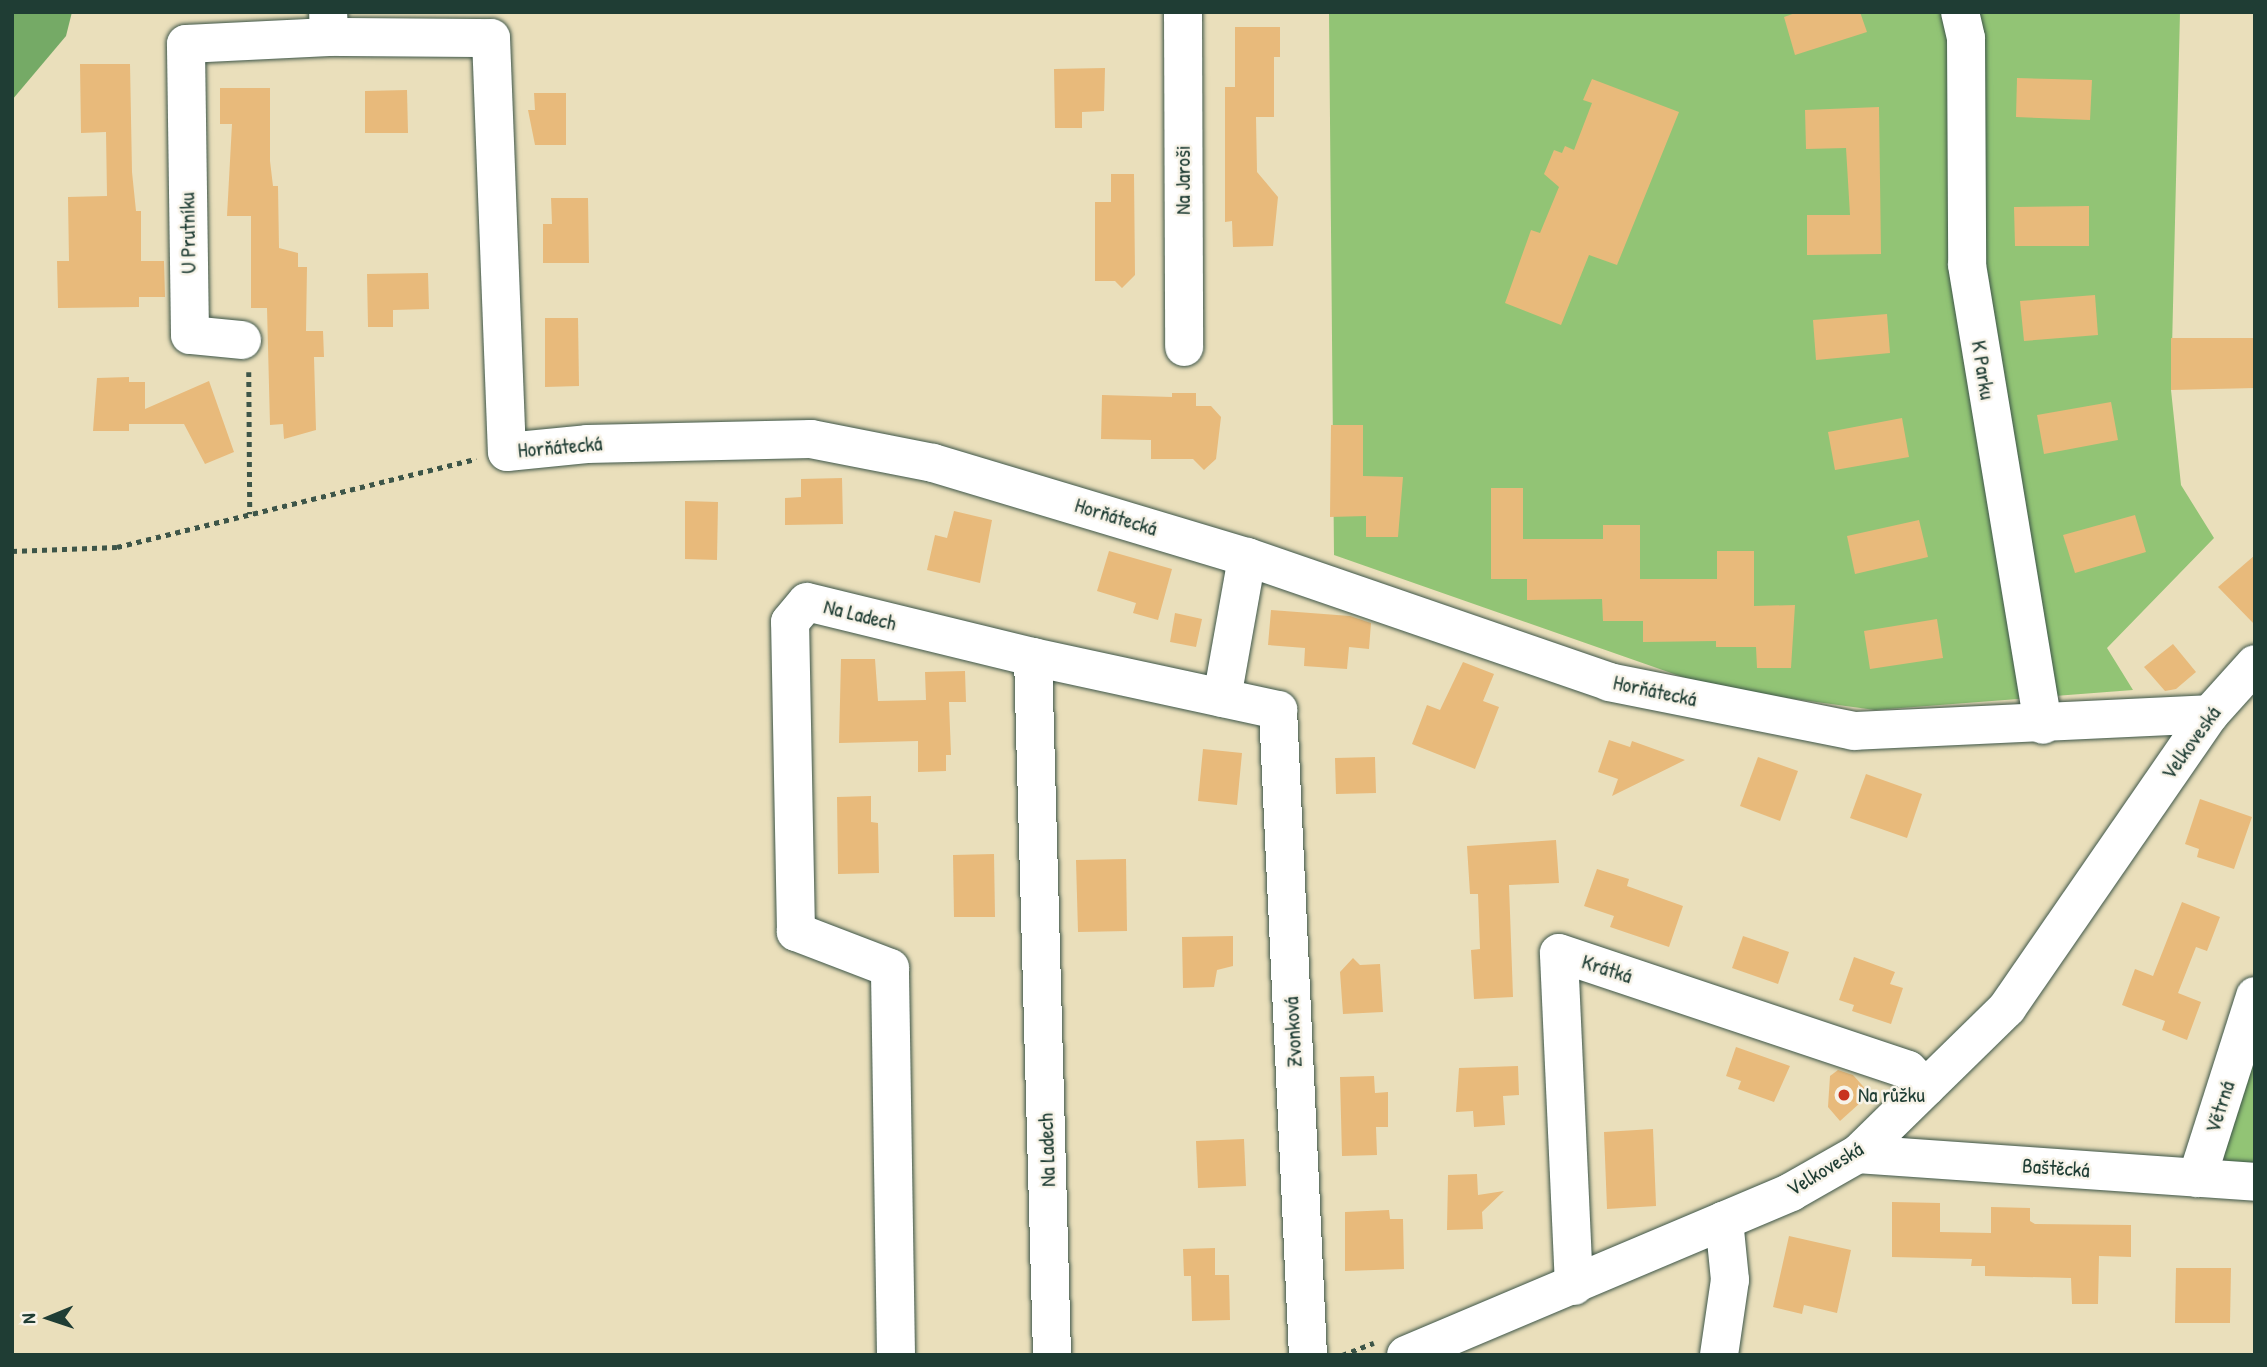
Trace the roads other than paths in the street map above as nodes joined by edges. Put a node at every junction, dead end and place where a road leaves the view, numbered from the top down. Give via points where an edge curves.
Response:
1 (1182, 12) edge
2 (1960, 12) edge
3 (328, 25) edge
4 (242, 340) road end
5 (1184, 347) dead end
6 (507, 452) joint
7 (1247, 557) junction
8 (1033, 657) junction
9 (2255, 664) edge
10 (1222, 698) junction
11 (2210, 714) junction
12 (2043, 725) junction
13 (2255, 996) edge
14 (1926, 1088) junction
15 (1858, 1154) junction
16 (2197, 1178) junction
17 (2255, 1182) edge
18 (1724, 1220) junction
19 (1574, 1286) junction
20 (896, 1355) edge
21 (1052, 1355) edge
22 (1308, 1355) edge
23 (1406, 1355) edge
24 (1718, 1355) edge

1 - 5 street, Na Jaroši
2 - 12 street, K Parku via 1966,38 1967,265
3 - 4 street, U Prutníku via 186,44 190,335
3 - 6 street, U Prutníku via 491,38
6 - 7 street, Horňátecká via 587,444 811,439 933,463
7 - 10 street
7 - 12 street, Horňátecká via 1609,682 1854,731
8 - 10 street
8 - 20 street, Na Ladech via 807,602 790,622 796,932 890,968
8 - 21 street, Na Ladech
9 - 11 street, Velkoveská
10 - 22 street, Zvonková via 1278,710
11 - 12 street, Horňátecká
11 - 14 street, Velkoveská via 2007,1008
13 - 16 street, Větrná
14 - 15 street, Velkoveská
14 - 19 street, Krátká via 1908,1070 1559,953
15 - 16 street, Baštěcká
15 - 18 street, Velkoveská via 1791,1192
16 - 17 street, Baštěcká
18 - 19 street, Velkoveská
18 - 24 street via 1730,1280
19 - 23 street, Velkoveská

